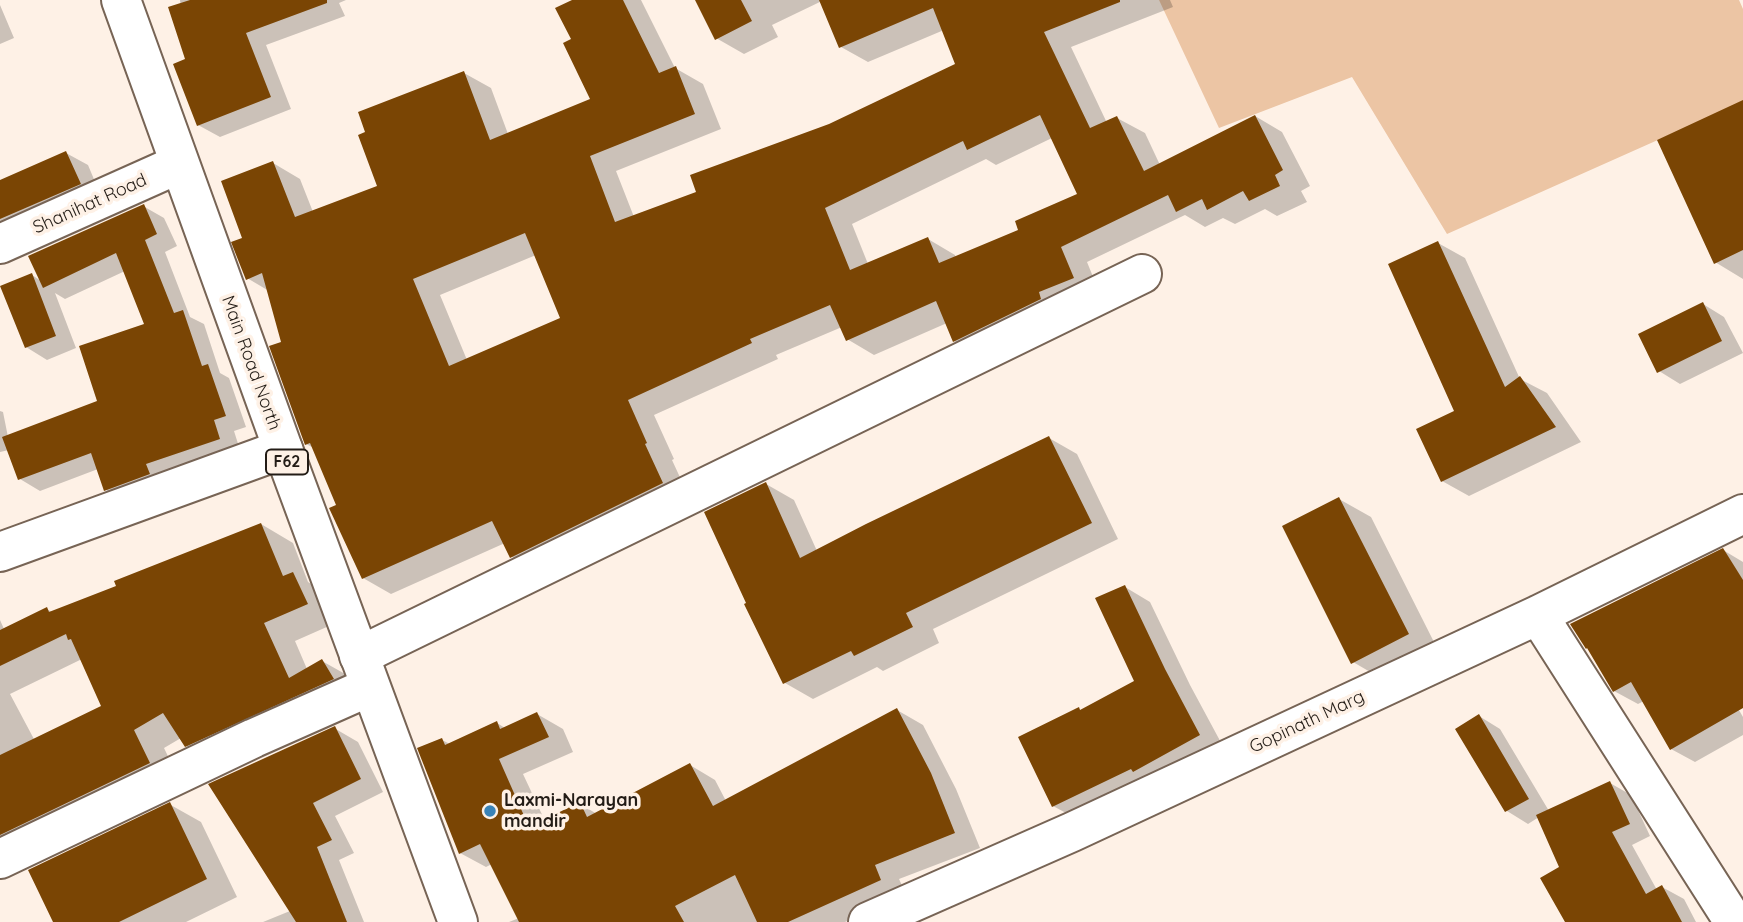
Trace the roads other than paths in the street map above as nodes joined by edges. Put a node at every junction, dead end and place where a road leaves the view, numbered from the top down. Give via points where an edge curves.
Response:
1 (121, 0) edge
2 (180, 164) junction
3 (0, 244) edge
4 (1142, 274) dead end
5 (282, 449) junction
6 (1743, 514) edge
7 (0, 552) edge
8 (1538, 615) junction
9 (364, 671) junction
10 (0, 859) edge
11 (458, 922) edge
12 (868, 922) edge
13 (1734, 922) edge

1 - 2 street, Main Road North / F62
2 - 3 street, Shanihat Road
2 - 5 street, Main Road North / F62
4 - 9 street
5 - 7 street
5 - 9 street, Main Road North / F62
6 - 8 street, Gopinath Marg
8 - 12 street, Gopinath Marg
8 - 13 street
9 - 10 street via 254,738
9 - 11 street, Main Road North / F62

